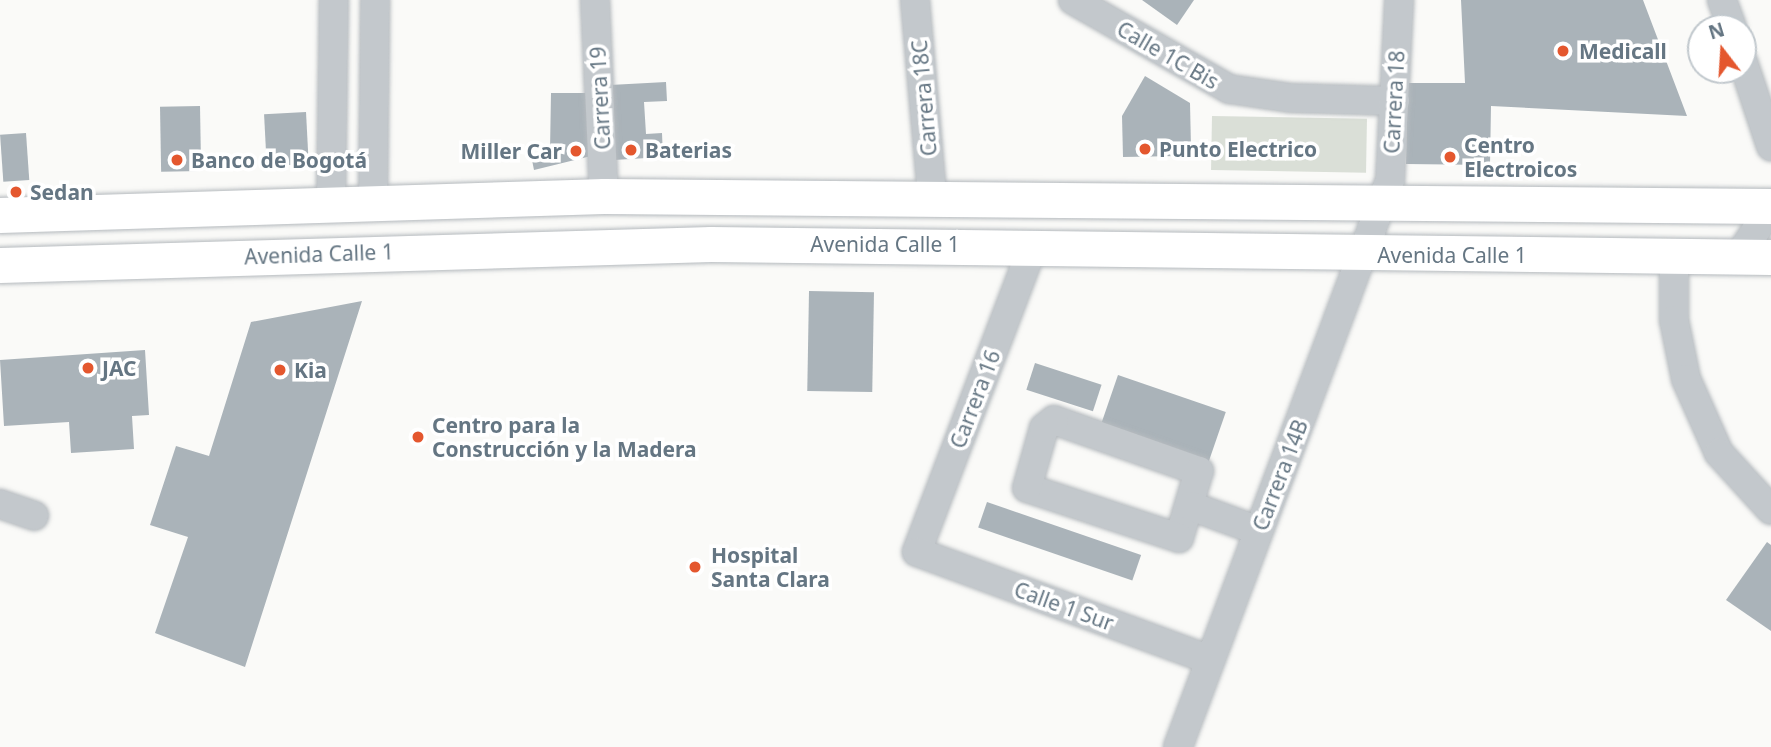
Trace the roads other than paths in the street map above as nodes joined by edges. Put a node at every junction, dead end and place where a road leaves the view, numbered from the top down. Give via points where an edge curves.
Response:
1 (334, 0) edge
2 (375, 0) edge
3 (595, 0) edge
4 (915, 0) edge
5 (1073, 0) edge
6 (1399, 0) edge
7 (1750, 84) edge
8 (1395, 101) junction
9 (1771, 146) edge
10 (604, 196) junction
11 (932, 196) junction
12 (373, 202) junction
13 (1382, 203) junction
14 (331, 204) junction
15 (1771, 207) edge
16 (0, 215) edge
17 (1033, 246) junction
18 (1363, 254) junction
19 (1674, 256) junction
20 (1754, 257) edge
21 (0, 265) edge
22 (0, 504) edge
23 (1191, 506) junction
24 (1771, 510) edge
25 (34, 516) dead end
26 (1259, 531) junction
27 (918, 552) joint
28 (1210, 660) junction
29 (1178, 747) edge

1 - 14 street
2 - 12 street
3 - 10 street, Carrera 19
4 - 11 street, Carrera 18C
5 - 8 street, Calle 1C Bis via 1229,89
6 - 8 street, Carrera 18
7 - 9 street
8 - 13 street, Carrera 18
10 - 11 main road
10 - 12 main road
11 - 13 main road
12 - 14 main road
13 - 15 main road
13 - 18 street, Carrera 14B
14 - 16 main road
15 - 20 street
17 - 18 main road, Avenida Calle 1
17 - 21 main road, Avenida Calle 1 via 711,244
17 - 27 street, Carrera 16
18 - 19 main road, Avenida Calle 1
18 - 26 street, Carrera 14B
19 - 20 main road, Avenida Calle 1
19 - 24 street via 1674,320 1686,379 1719,453
22 - 25 street
23 - 23 street via 1179,538 1170,539 1030,490 1026,478 1054,420 1199,471
23 - 26 street
26 - 28 street, Carrera 14B
27 - 28 street, Calle 1 Sur
28 - 29 street, Carrera 14B

